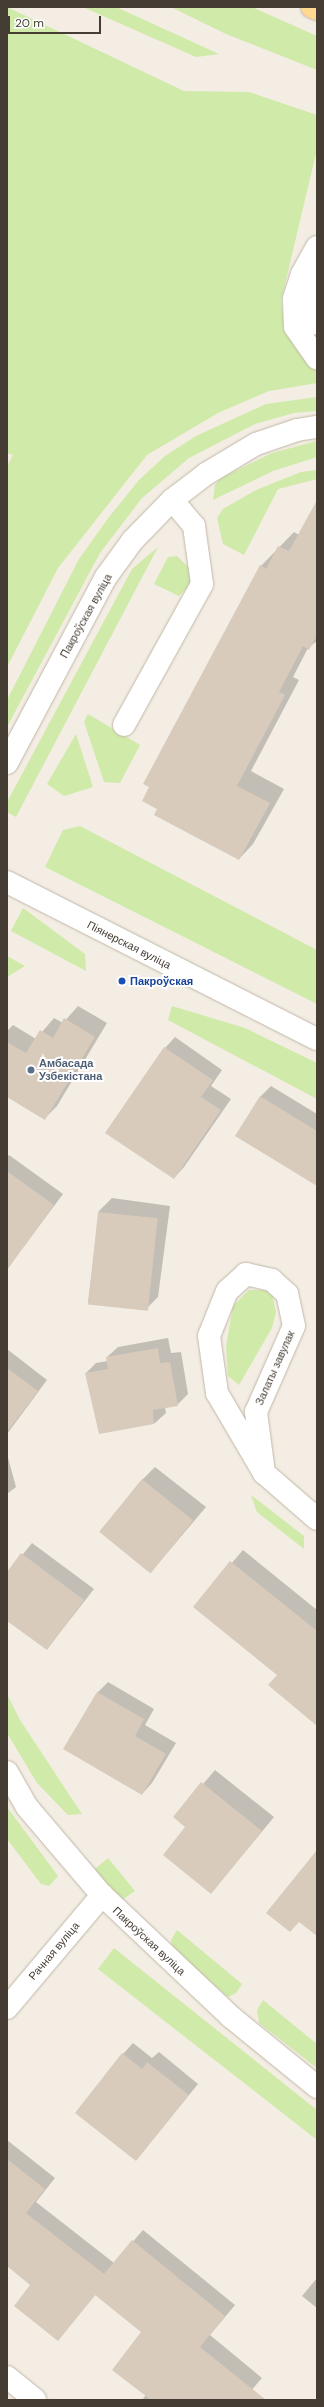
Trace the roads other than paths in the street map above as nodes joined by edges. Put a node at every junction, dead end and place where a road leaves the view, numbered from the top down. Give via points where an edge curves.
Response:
1 (312, 7) edge
2 (317, 9) edge
3 (317, 248) edge
4 (317, 324) edge
5 (317, 358) edge
6 (317, 427) edge
7 (172, 500) junction
8 (124, 725) dead end
9 (7, 763) edge
10 (7, 882) edge
11 (317, 1039) edge
12 (264, 1473) junction
13 (317, 1519) edge
14 (7, 1772) edge
15 (102, 1895) junction
16 (7, 2008) edge
17 (317, 2087) edge
18 (7, 2377) edge
19 (35, 2400) edge

1 - 2 main road
3 - 4 street via 311,280 312,315
3 - 5 street via 302,274 294,300 296,327
6 - 7 street, Пакроўская вуліца via 297,430 256,444 206,474
7 - 8 street via 194,526 202,584
7 - 9 street, Пакроўская вуліца via 133,540 106,577
10 - 11 street, Піянерская вуліца
12 - 12 street, Залаты завулак via 217,1393 208,1336 227,1291 246,1274 272,1280 287,1294 294,1326 256,1412
12 - 13 street, Залаты завулак
14 - 15 street, Пакроўская вуліца via 27,1807
15 - 16 street, Рачная вуліца
15 - 17 street, Пакроўская вуліца via 231,2017
18 - 19 street

